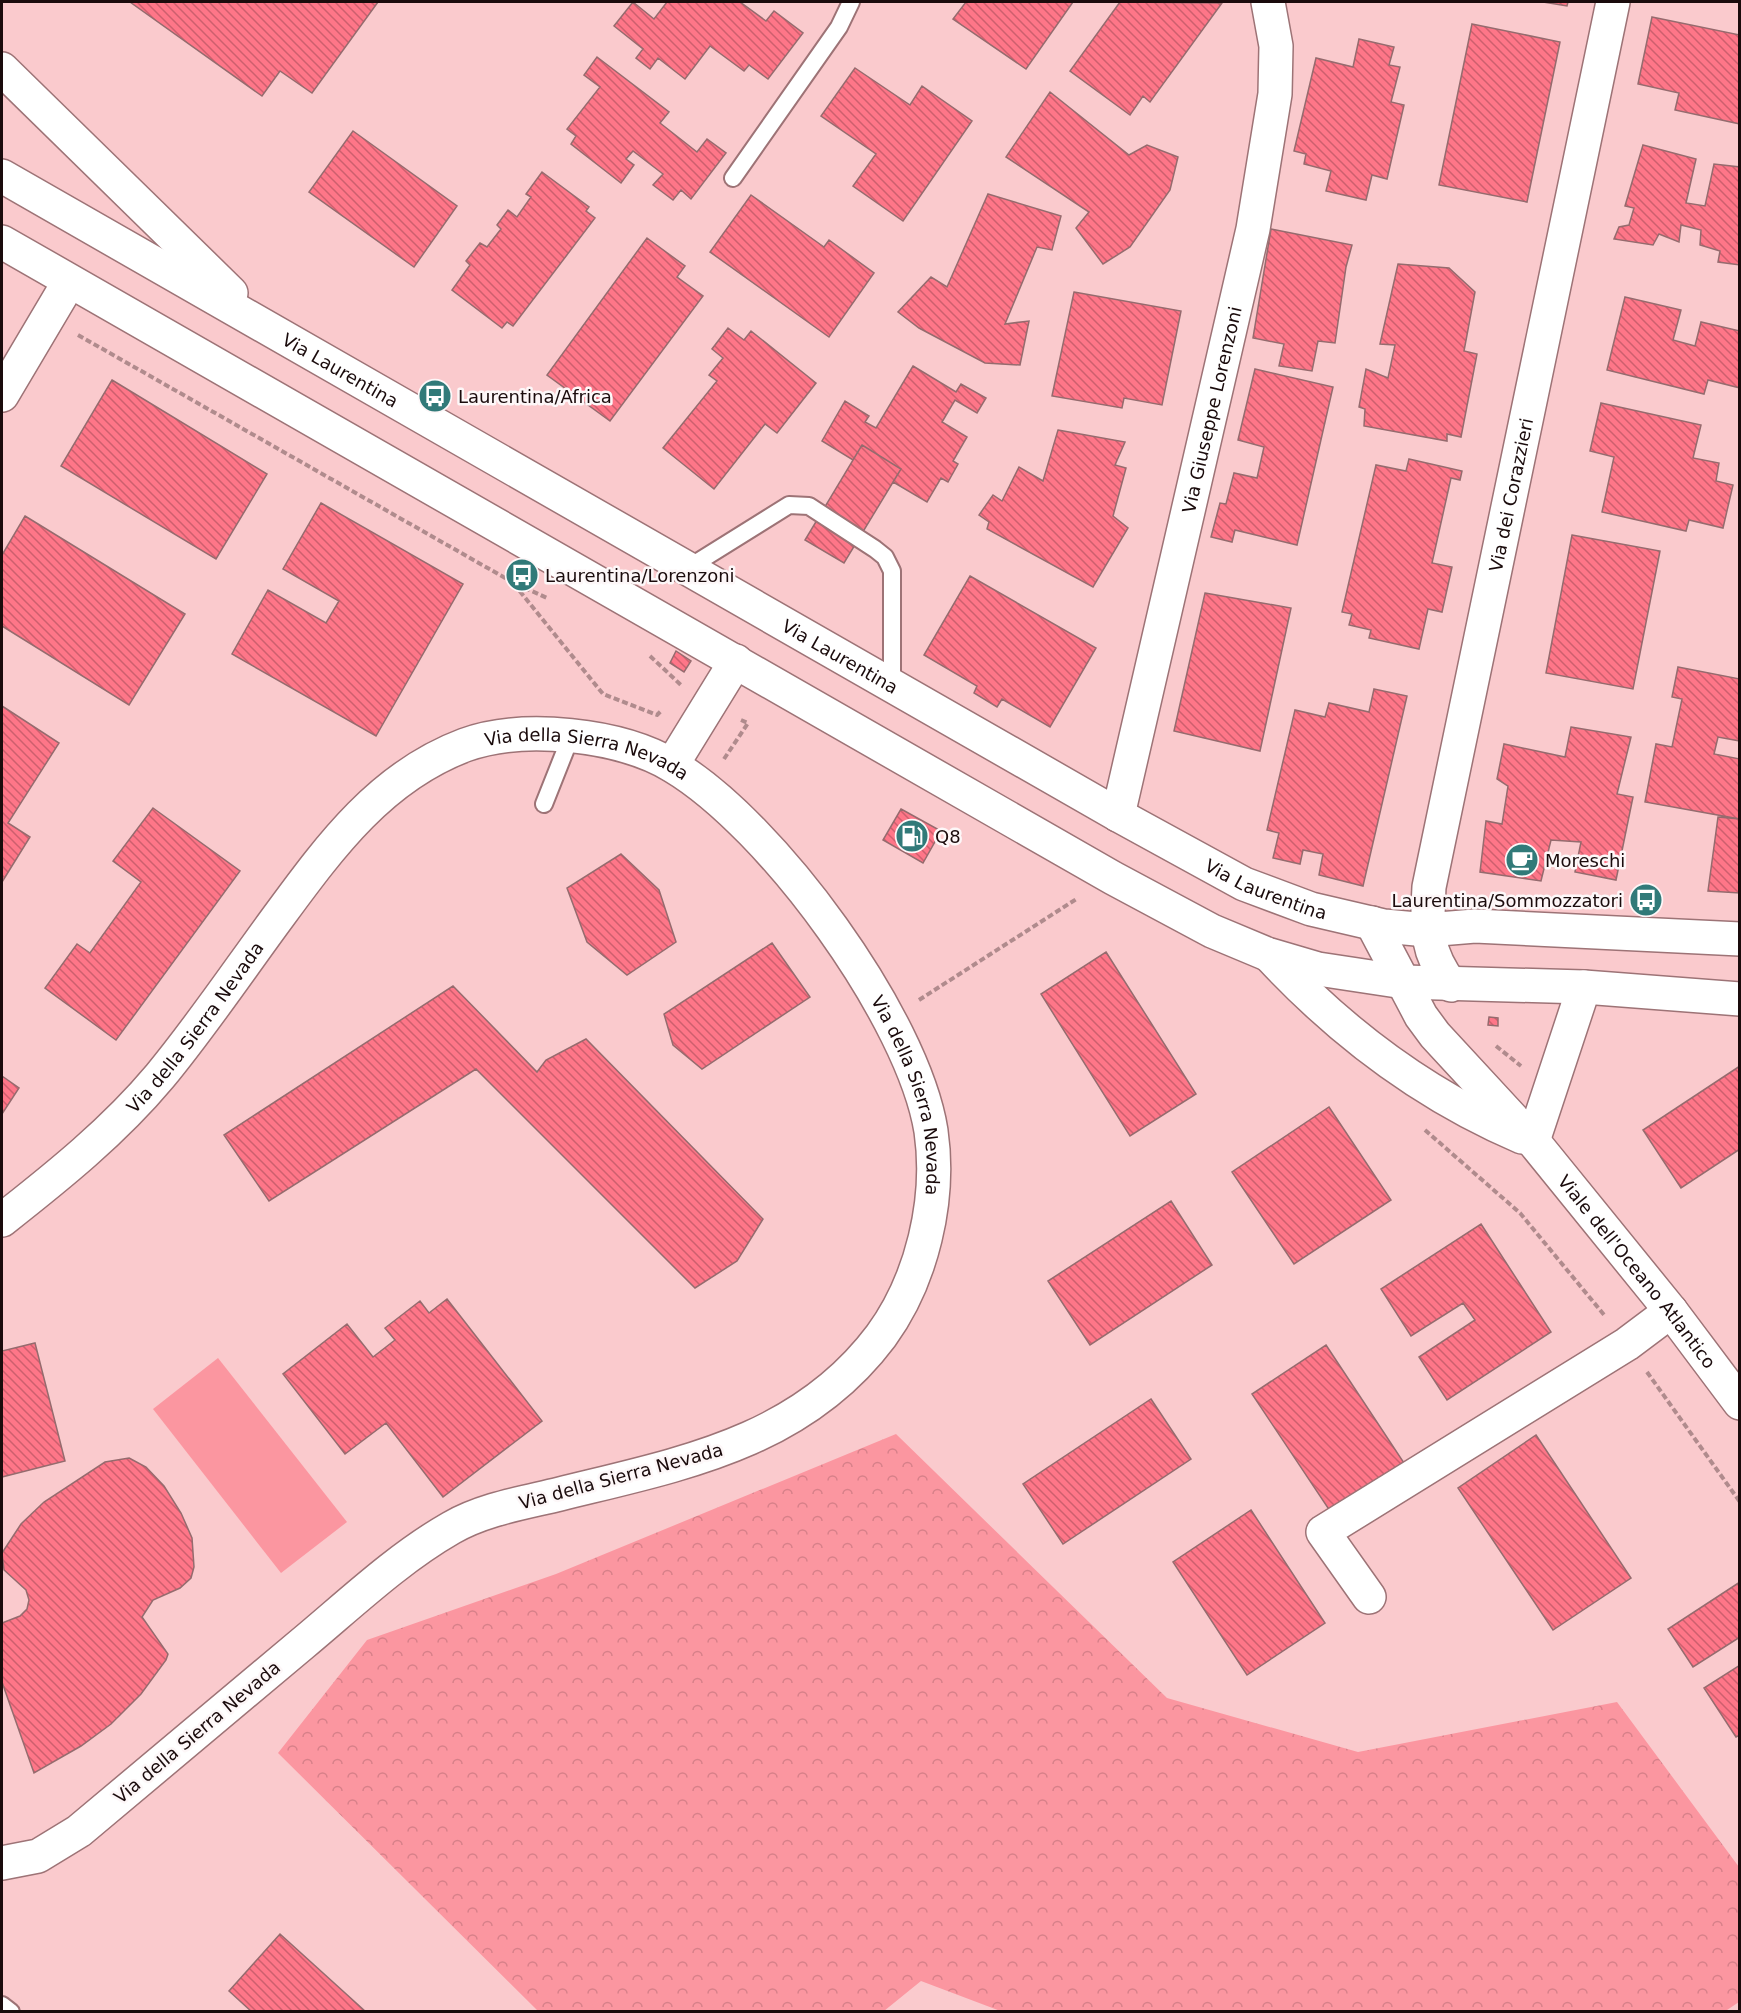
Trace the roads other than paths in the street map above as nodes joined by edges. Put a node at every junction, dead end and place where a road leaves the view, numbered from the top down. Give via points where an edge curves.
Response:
1 (851, 2) edge
2 (1268, 2) edge
3 (1613, 2) edge
4 (2, 69) edge
5 (2, 176) edge
6 (733, 178) dead end
7 (2, 242) edge
8 (69, 282) junction
9 (267, 327) junction
10 (2, 395) edge
11 (688, 568) junction
12 (736, 662) junction
13 (892, 685) junction
14 (571, 736) junction
15 (672, 765) junction
16 (544, 804) dead end
17 (1118, 815) junction
18 (1372, 923) junction
19 (1427, 930) junction
20 (1740, 939) edge
21 (1267, 954) junction
22 (1404, 982) junction
23 (1451, 985) junction
24 (1584, 987) junction
25 (1740, 999) edge
26 (1533, 1141) junction
27 (2, 1221) edge
28 (1671, 1311) junction
29 (1740, 1403) edge
30 (1369, 1598) dead end
31 (2, 1863) edge
32 (2, 2005) edge
33 (10, 2012) edge

1 - 6 lane via 839,27
2 - 17 main road, Via Giuseppe Lorenzoni via 1276,46 1275,94 1255,218
3 - 19 main road, Via dei Corazzieri via 1429,887
4 - 9 main road
5 - 9 main road, Via Laurentina
7 - 8 main road
8 - 10 main road
8 - 12 main road
9 - 11 main road, Via Laurentina
11 - 13 main road, Via Laurentina
11 - 13 lane via 789,505 809,506 880,553 892,571
12 - 15 main road
12 - 21 main road via 1113,878 1212,931
13 - 17 main road, Via Laurentina
14 - 15 main road, Via della Sierra Nevada via 614,744
14 - 16 lane
14 - 27 main road, Via della Sierra Nevada via 506,735 470,743 422,766 373,801 318,863 138,1101 95,1143
15 - 31 main road, Via della Sierra Nevada via 746,826 809,897 885,1012 917,1081 930,1128 932,1181 924,1240 895,1314 837,1385 764,1433 704,1456 489,1511 437,1536 79,1831 38,1856
17 - 18 main road, Via Laurentina via 1244,884 1311,909
18 - 19 main road, Via Laurentina
18 - 22 main road, Viale dell'Oceano Atlantico
19 - 20 main road, Via Laurentina via 1475,926
19 - 23 main road, Via dei Corazzieri via 1436,963
21 - 22 main road via 1318,969
21 - 26 main road, Viale dell'Oceano Atlantico via 1322,1010 1395,1065 1463,1110
22 - 23 main road
22 - 26 main road, Viale dell'Oceano Atlantico via 1435,1035
23 - 24 main road
24 - 25 main road
24 - 26 main road
26 - 28 main road, Viale dell'Oceano Atlantico
28 - 29 main road, Viale dell'Oceano Atlantico
28 - 30 main road via 1627,1344 1323,1532
32 - 33 lane

